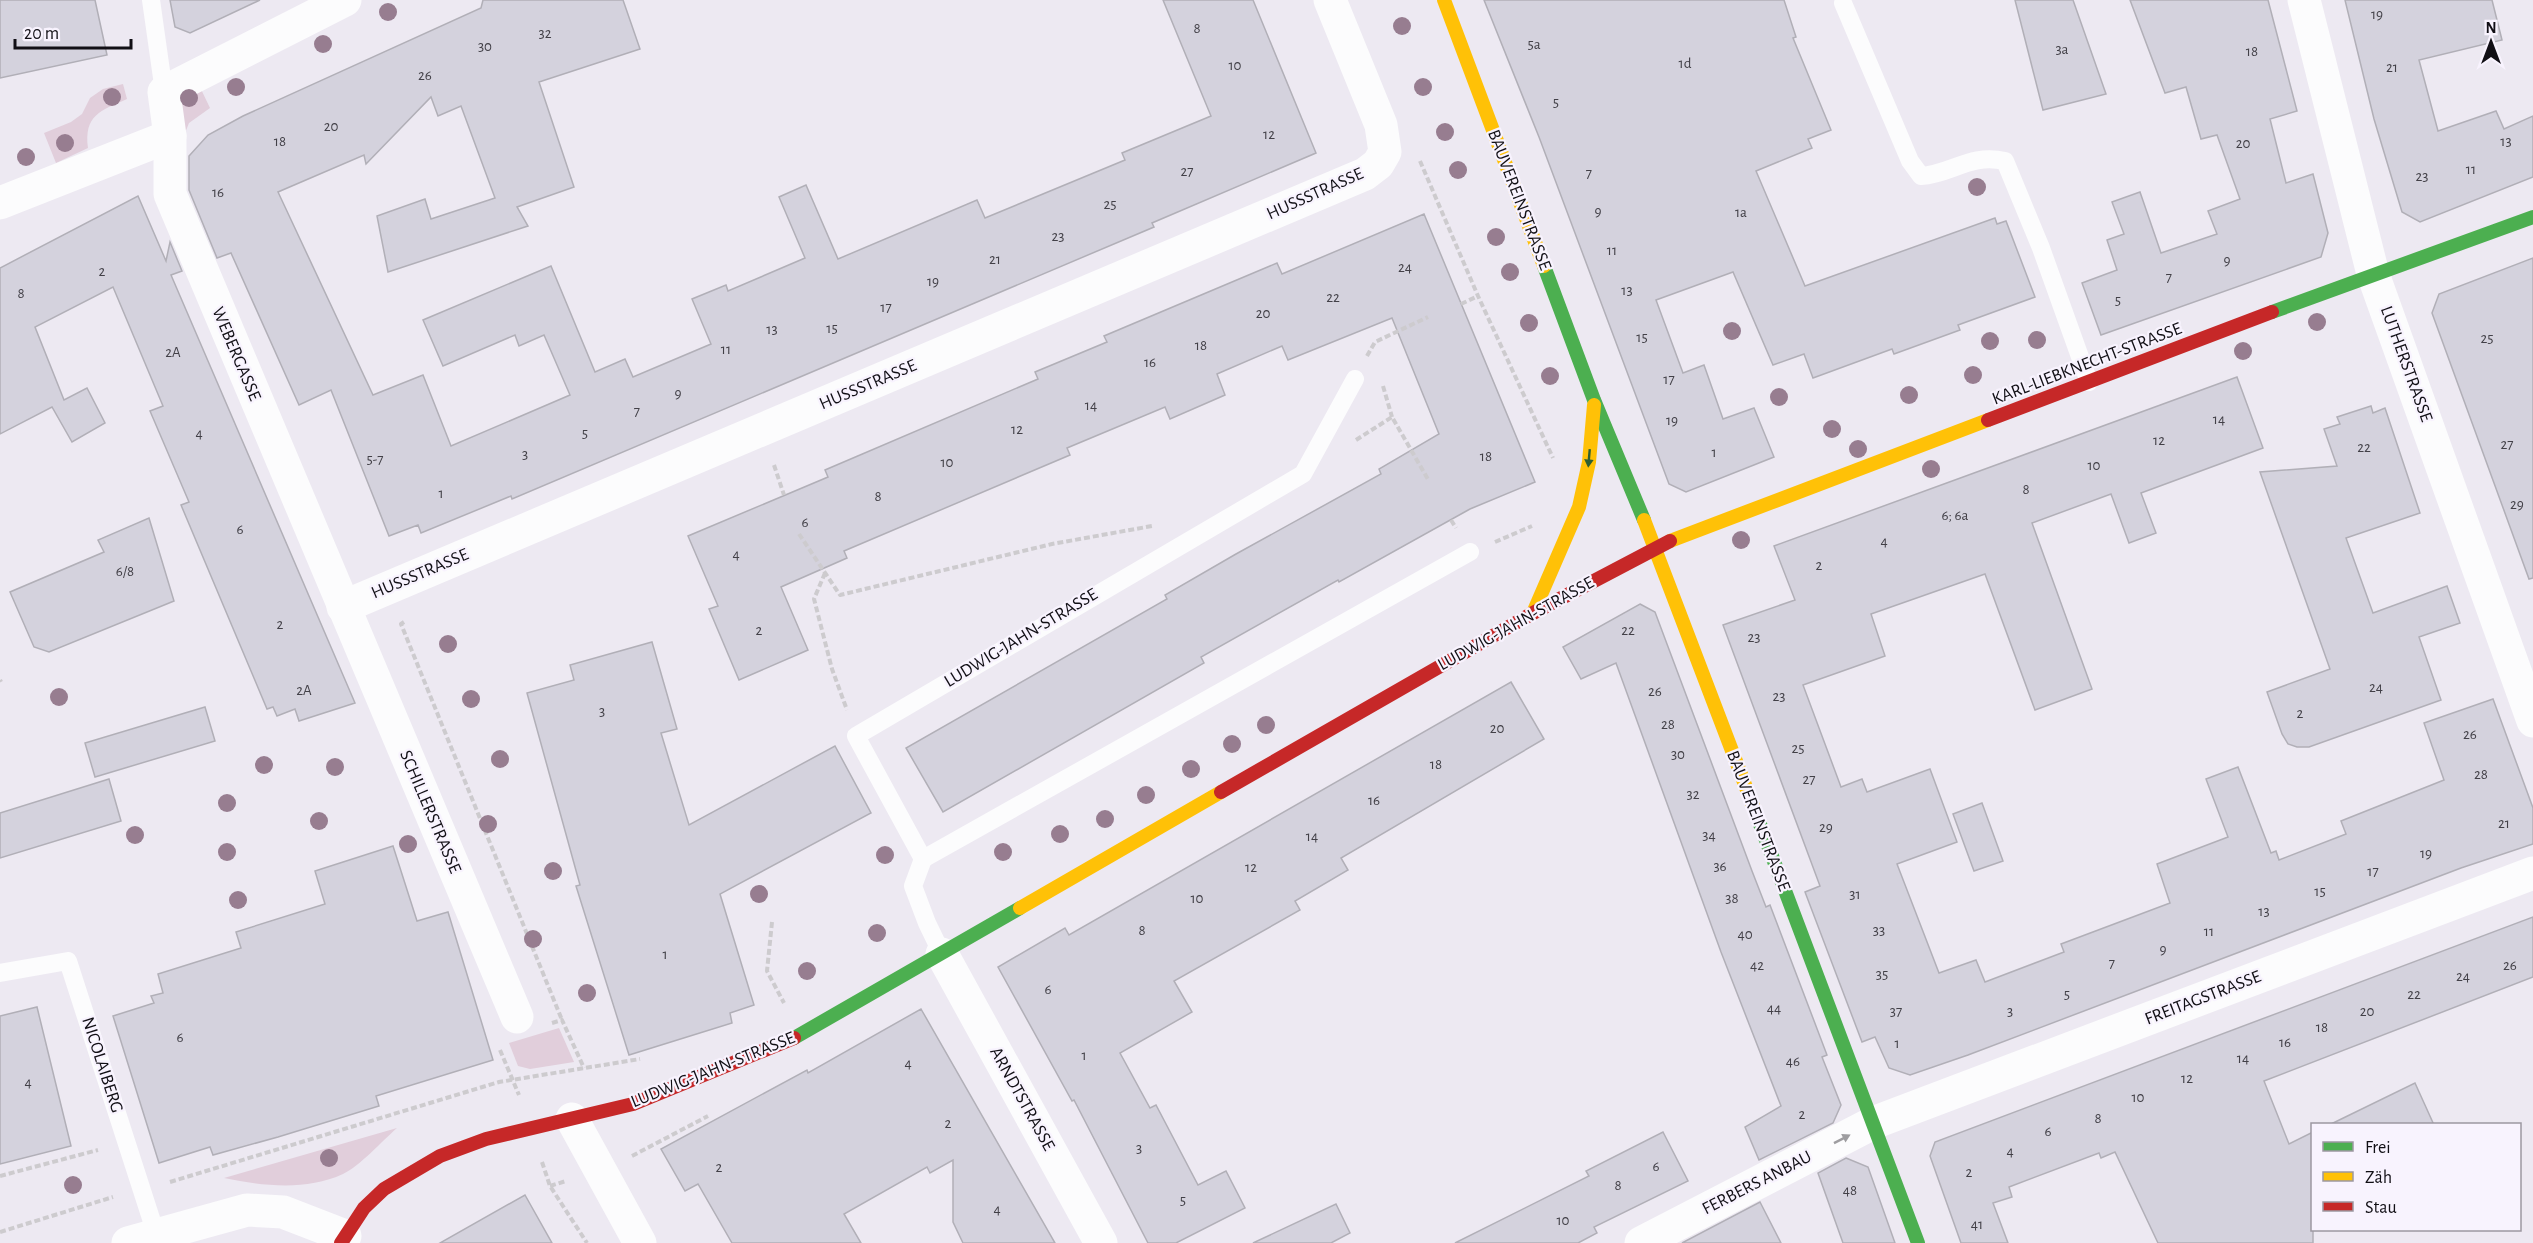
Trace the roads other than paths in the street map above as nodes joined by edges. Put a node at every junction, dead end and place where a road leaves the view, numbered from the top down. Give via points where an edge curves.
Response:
1 (151, 0) edge
2 (345, 0) edge
3 (1330, 0) edge
4 (1444, 0) edge
5 (2304, 0) edge
6 (1843, 3) dead end
7 (164, 93) junction
8 (170, 136) junction
9 (0, 203) edge
10 (2533, 217) edge
11 (2373, 274) junction
12 (1355, 379) road end
13 (2089, 382) junction
14 (1594, 400) junction
15 (1655, 547) junction
16 (1470, 552) road end
17 (343, 607) junction
18 (1533, 613) junction
19 (2533, 721) edge
20 (923, 859) junction
21 (2533, 873) edge
22 (942, 954) junction
23 (0, 973) edge
24 (517, 1017) dead end
25 (572, 1119) junction
26 (1872, 1123) junction
27 (142, 1239) edge
28 (343, 1240) edge
29 (640, 1243) edge
30 (1101, 1243) edge
31 (1641, 1243) edge
32 (1918, 1243) edge

1 - 7 lane
2 - 7 street
3 - 17 street, HUSSSTRASSE via 1381,125 1385,152 1365,174
4 - 14 main road, BAUVEREINSTRASSE
5 - 11 street, LUTHERSTRASSE
6 - 13 lane via 1910,161 1921,176 1966,161 2006,161
7 - 8 street, WEBERGASSE
8 - 9 street
8 - 17 street, WEBERGASSE via 170,194
10 - 11 main road, KARL-LIEBKNECHT-STRASSE
11 - 13 main road, KARL-LIEBKNECHT-STRASSE
11 - 19 street, LUTHERSTRASSE
12 - 20 lane, LUDWIG-JAHN-STRASSE via 1303,474 856,736
13 - 15 main road, KARL-LIEBKNECHT-STRASSE
14 - 15 main road, BAUVEREINSTRASSE
14 -> 18 main road, BAUVEREINSTRASSE via 1588,469 1579,506
15 - 18 main road, LUDWIG-JAHN-STRASSE
15 - 26 main road, BAUVEREINSTRASSE
16 - 20 lane
17 - 24 street, SCHILLERSTRASSE
18 - 22 main road, LUDWIG-JAHN-STRASSE
20 - 22 lane via 913,886
21 - 26 street, FREITAGSTRASSE
22 - 25 main road, LUDWIG-JAHN-STRASSE via 782,1045 633,1104
22 - 30 street, ARNDTSTRASSE
23 - 27 lane, NICOLAIBERG via 68,961 142,1189
25 - 28 main road, LUDWIG-JAHN-STRASSE via 486,1139 440,1156 384,1189 364,1208
25 - 29 street
31 -> 26 street, FERBERS ANBAU
26 - 32 main road, BAUVEREINSTRASSE
27 - 28 street, NICOLAIBERG via 247,1210 283,1212

